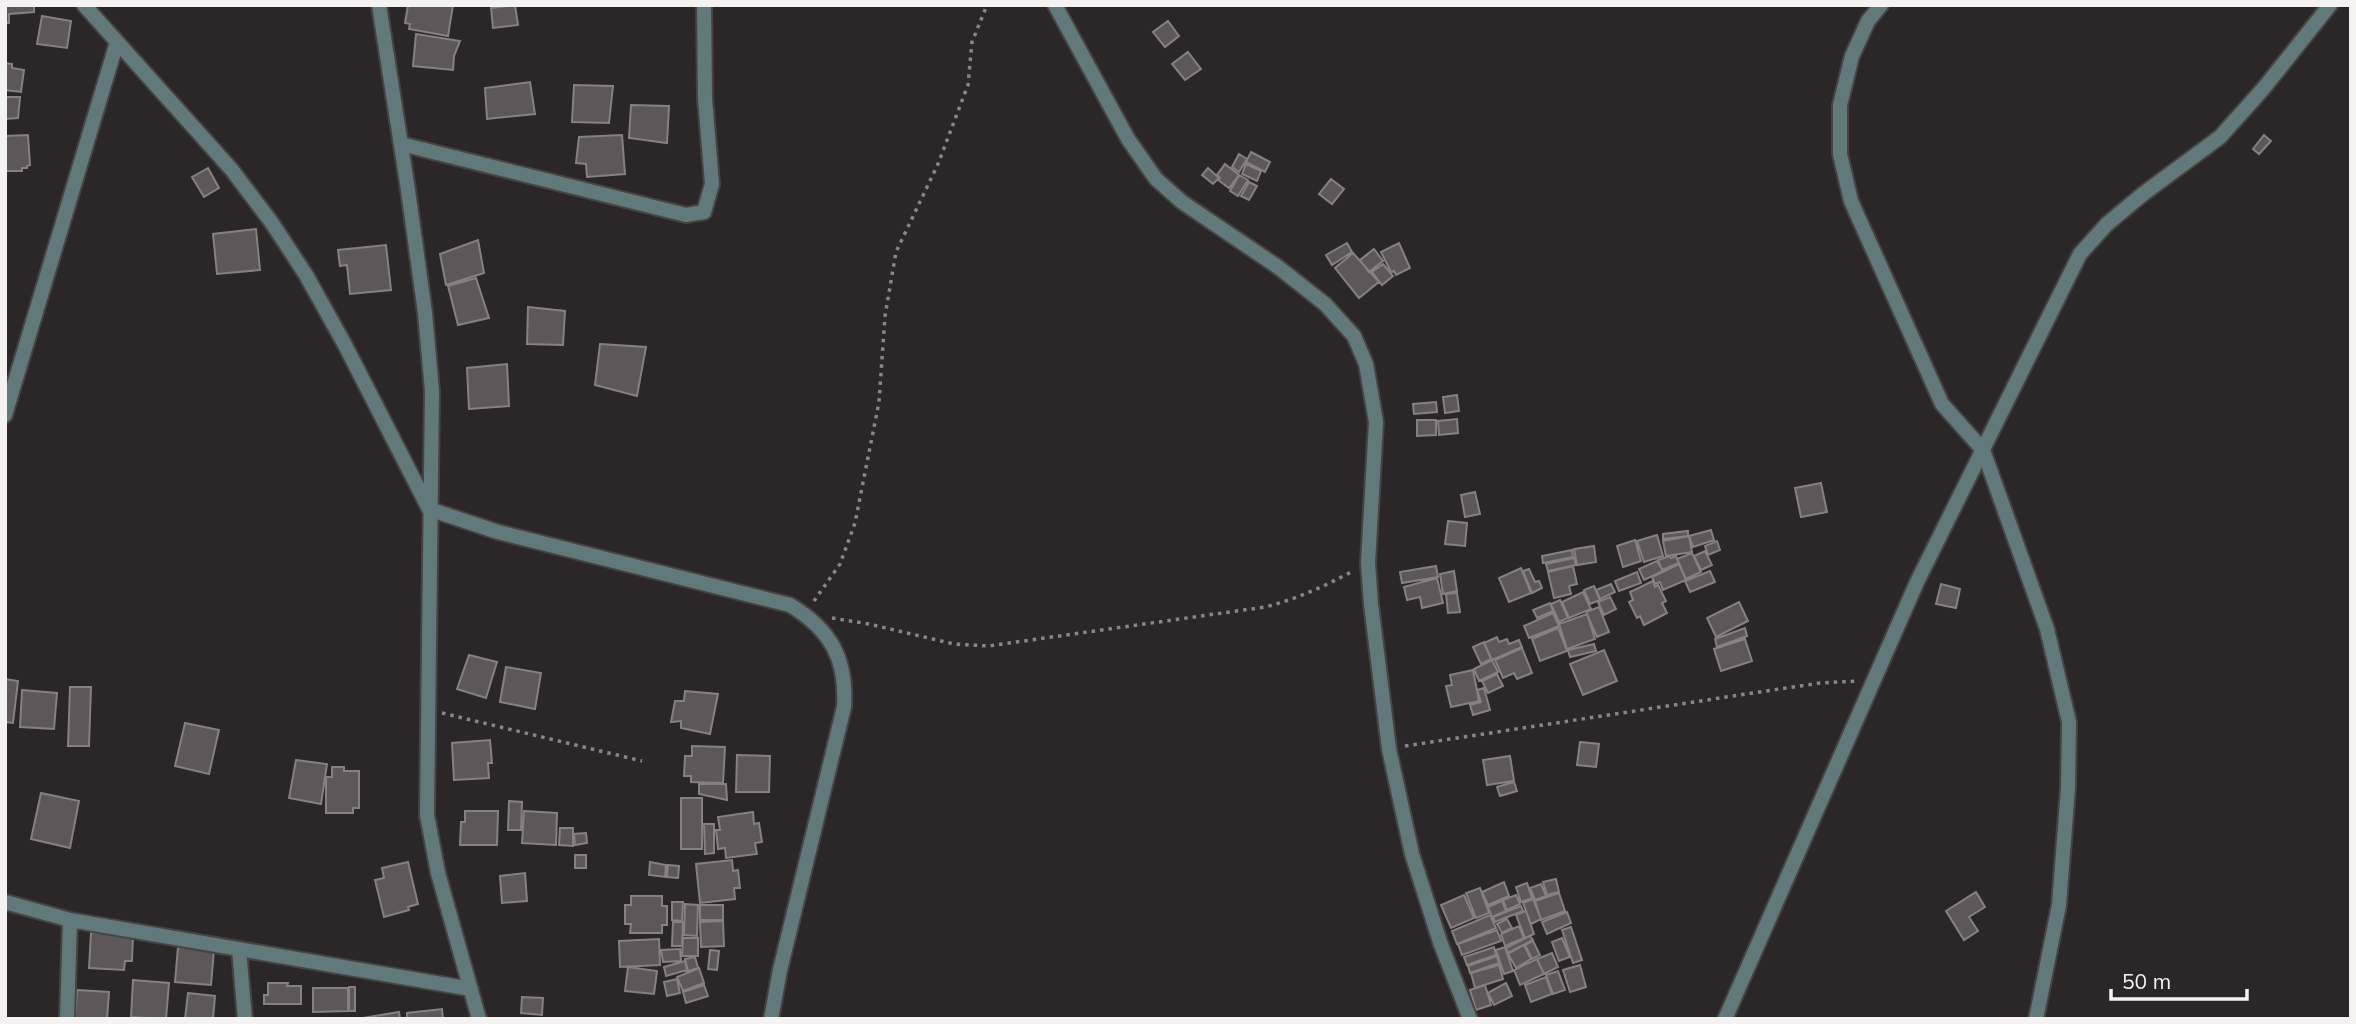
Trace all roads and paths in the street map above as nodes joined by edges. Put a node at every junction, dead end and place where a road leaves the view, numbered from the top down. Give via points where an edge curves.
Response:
1 (83, 5) edge
2 (379, 5) edge
3 (704, 5) edge
4 (987, 5) edge
5 (1055, 5) edge
6 (1881, 5) edge
7 (2330, 5) edge
8 (117, 42) junction
9 (401, 144) junction
10 (5, 415) edge
11 (1983, 450) junction
12 (429, 509) junction
13 (1368, 564) junction
14 (805, 614) junction
15 (1875, 680) junction
16 (429, 710) junction
17 (1389, 749) junction
18 (642, 761) dead end
19 (5, 902) edge
20 (70, 920) junction
21 (239, 949) junction
22 (471, 989) junction
23 (67, 1019) edge
24 (245, 1019) edge
25 (479, 1019) edge
26 (771, 1019) edge
27 (1470, 1019) edge
28 (1725, 1019) edge
29 (2036, 1019) edge

1 - 8 street
2 - 9 street
3 - 9 street via 712,184 704,212 687,215
4 - 14 path via 972,42 964,96 896,252 878,402 855,523 840,564
5 - 13 street via 1128,139 1156,179 1325,304 1354,336 1366,364 1376,422
6 - 11 street via 1852,56 1840,106 1840,154 1852,201 1942,404
7 - 11 street via 2220,137 2107,224 2080,254
8 - 10 street
8 - 12 street via 232,170 272,223 345,345
9 - 12 street via 432,391
11 - 15 street via 1917,582
11 - 29 street via 2048,629 2069,722 2059,905
12 - 14 street via 498,532 765,598
12 - 16 street
13 - 14 path via 1265,607 988,646 954,644
13 - 17 street
14 - 26 street via 841,663 844,707
15 - 17 path via 1820,683
15 - 28 street
16 - 18 path
16 - 22 street via 427,815 438,873
17 - 27 street via 1412,853
19 - 20 street
20 - 21 street
20 - 23 street
21 - 22 street
21 - 24 street
22 - 25 street

